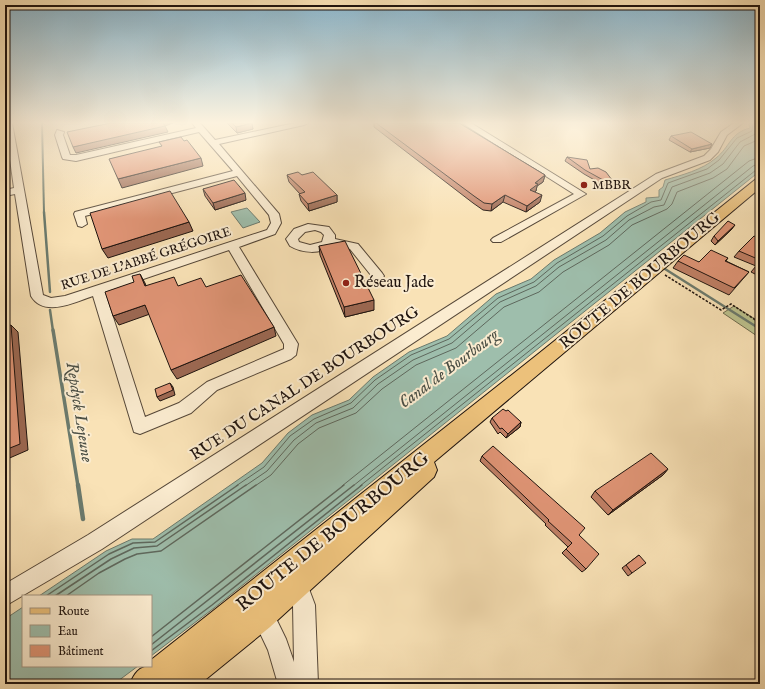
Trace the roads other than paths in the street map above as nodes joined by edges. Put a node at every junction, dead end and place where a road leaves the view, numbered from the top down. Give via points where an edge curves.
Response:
1 (9, 155) edge
2 (65, 155) edge
3 (88, 155) edge
4 (111, 155) edge
5 (223, 155) edge
6 (518, 155) edge
7 (710, 155) edge
8 (105, 157) dead end
9 (10, 166) edge
10 (238, 173) junction
11 (760, 182) edge
12 (20, 190) junction
13 (5, 193) edge
14 (82, 224) dead end
15 (275, 227) junction
16 (295, 232) junction
17 (497, 240) dead end
18 (328, 241) junction
19 (232, 245) junction
20 (378, 276) dead end
21 (98, 290) junction
22 (293, 576) junction
23 (5, 596) edge
24 (258, 606) junction
25 (145, 684) edge
26 (177, 684) edge
27 (290, 684) edge
28 (306, 684) edge

1 - 9 street, RUE DE L'ABBÉ GRÉGOIRE
2 - 3 street via 76,158
4 - 8 street
5 - 10 street
6 - 17 street via 581,194
7 - 23 street, RUE DU CANAL DE BOURBOURG via 694,164 659,176 95,542
9 - 12 street, RUE DE L'ABBÉ GRÉGOIRE
10 - 14 street via 79,214
10 - 15 street via 274,214 277,221
11 - 22 main road, ROUTE DE BOURBOURG via 520,379 399,495
12 - 13 street
12 - 21 street, RUE DE L'ABBÉ GRÉGOIRE via 38,298 45,302 56,302
15 - 16 street
15 - 19 street, RUE DE L'ABBÉ GRÉGOIRE via 271,232
16 - 18 street via 304,228 320,228 330,235
16 - 18 street via 292,242 301,248 314,249
18 - 20 street via 354,246
19 - 21 street, RUE DE L'ABBÉ GRÉGOIRE
19 - 21 street via 291,344 291,351 212,386 185,408 140,428
22 - 24 main road, ROUTE DE BOURBOURG
22 - 28 street via 303,597 305,609
24 - 25 main road, ROUTE DE BOURBOURG
24 - 26 main road, ROUTE DE BOURBOURG
24 - 27 street via 278,647

